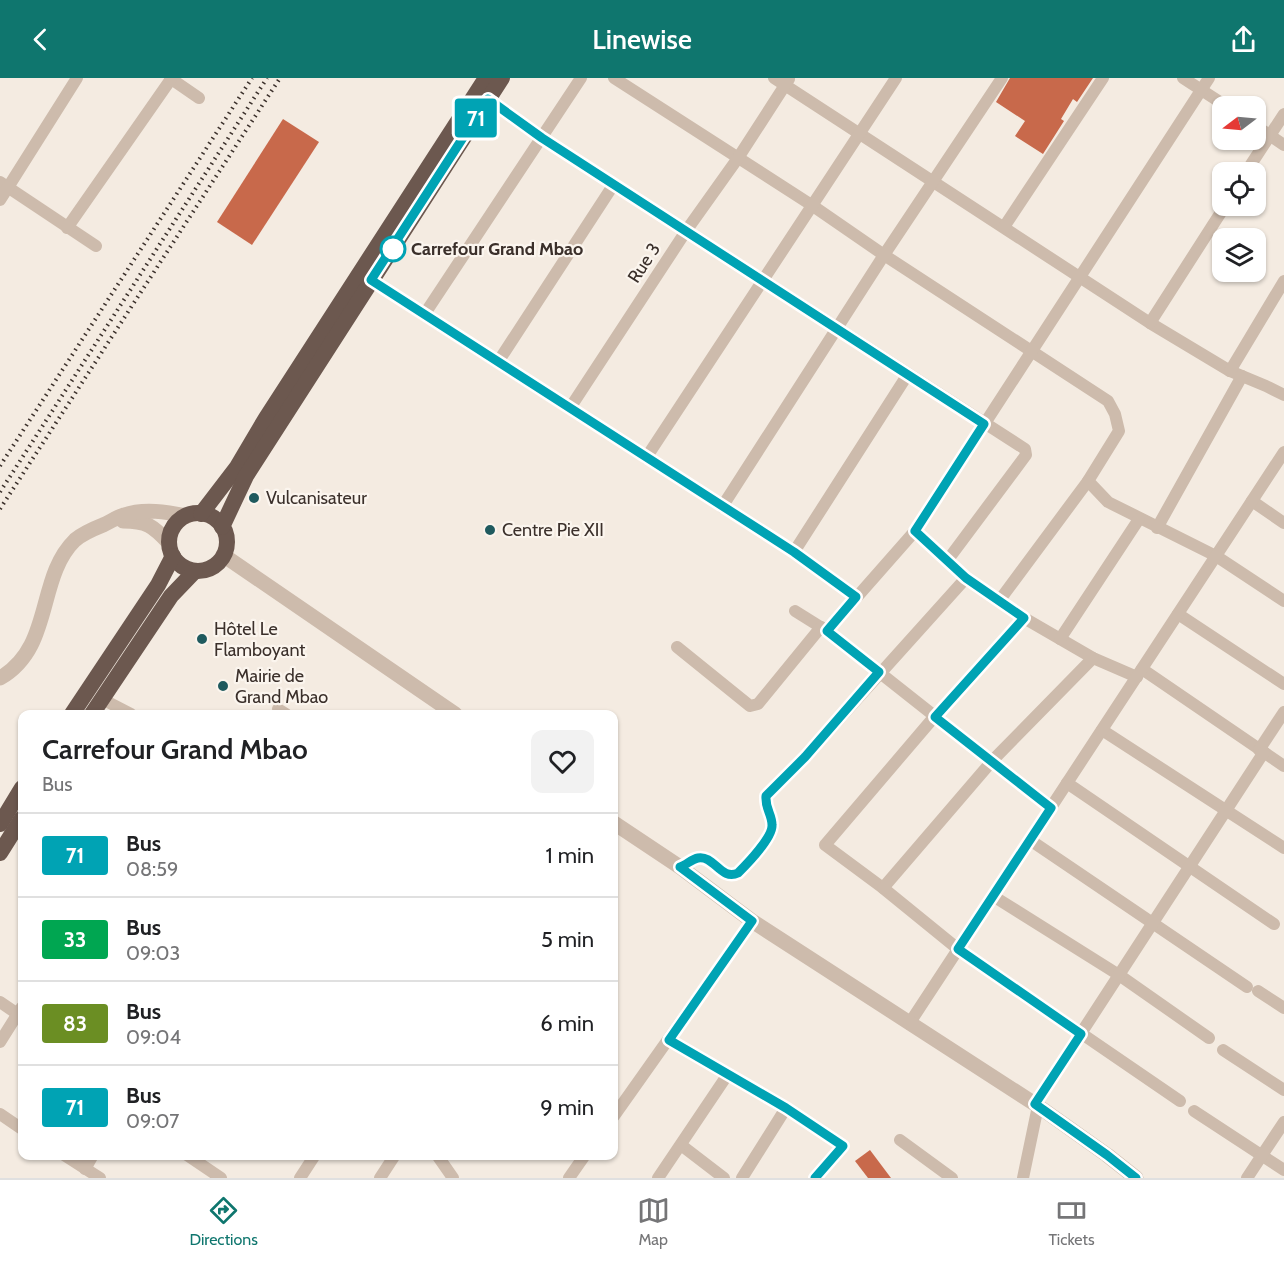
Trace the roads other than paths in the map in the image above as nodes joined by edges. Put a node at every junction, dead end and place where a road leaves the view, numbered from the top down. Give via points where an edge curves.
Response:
1 (77, 78) edge
2 (171, 78) edge
3 (486, 78) edge
4 (502, 78) edge
5 (581, 78) edge
6 (614, 78) edge
7 (896, 78) edge
8 (1002, 78) edge
9 (1103, 78) edge
10 (1183, 78) edge
11 (1209, 78) edge
12 (783, 80) edge
13 (1201, 89) junction
14 (1212, 96) edge
15 (199, 98) dead end
16 (488, 99) junction
17 (1284, 114) edge
18 (860, 134) junction
19 (1266, 134) edge
20 (1269, 136) junction
21 (542, 138) junction
22 (1284, 145) edge
23 (738, 158) junction
24 (1252, 162) edge
25 (933, 181) junction
26 (4, 184) edge
27 (614, 184) junction
28 (0, 200) edge
29 (813, 206) junction
30 (1219, 216) edge
31 (1004, 227) junction
32 (67, 228) junction
33 (686, 231) junction
34 (96, 246) dead end
35 (884, 255) junction
36 (1080, 276) junction
37 (371, 280) junction
38 (761, 280) junction
39 (1284, 281) edge
40 (424, 315) junction
41 (1150, 323) junction
42 (837, 329) junction
43 (1031, 351) junction
44 (498, 362) junction
45 (1236, 373) junction
46 (908, 374) junction
47 (1284, 395) edge
48 (570, 408) junction
49 (984, 424) junction
50 (1284, 452) edge
51 (646, 458) junction
52 (1088, 481) junction
53 (1251, 501) junction
54 (722, 507) junction
55 (194, 515) junction
56 (1139, 519) junction
57 (111, 522) junction
58 (1284, 523) edge
59 (222, 527) junction
60 (1157, 528) junction
61 (915, 531) junction
62 (171, 549) junction
63 (794, 552) junction
64 (224, 555) junction
65 (1216, 556) junction
66 (947, 561) junction
67 (195, 571) junction
68 (966, 578) junction
69 (856, 597) junction
70 (999, 601) junction
71 (1284, 601) edge
72 (795, 611) dead end
73 (1178, 614) junction
74 (1024, 618) junction
75 (824, 629) junction
76 (1060, 639) junction
77 (677, 647) dead end
78 (1093, 658) junction
79 (879, 672) junction
80 (1139, 673) junction
81 (0, 678) edge
82 (1284, 684) edge
83 (102, 699) junction
84 (75, 710) edge
85 (95, 710) edge
86 (123, 710) edge
87 (449, 710) edge
88 (1284, 712) edge
89 (935, 717) junction
90 (1102, 730) junction
91 (1262, 751) junction
92 (992, 761) junction
93 (1284, 766) edge
94 (1067, 783) junction
95 (18, 795) edge
96 (1051, 808) junction
97 (1226, 810) junction
98 (0, 824) edge
99 (18, 824) edge
100 (618, 826) edge
101 (1030, 840) junction
102 (1284, 848) edge
103 (0, 853) edge
104 (1190, 866) junction
105 (680, 867) junction
106 (883, 888) junction
107 (993, 896) junction
108 (752, 921) junction
109 (1153, 923) junction
110 (1274, 924) dead end
111 (958, 949) junction
112 (1119, 975) junction
113 (0, 1002) edge
114 (1284, 1008) edge
115 (18, 1011) edge
116 (18, 1017) edge
117 (909, 1024) junction
118 (1081, 1034) junction
119 (1209, 1038) dead end
120 (669, 1040) junction
121 (0, 1042) edge
122 (1223, 1050) dead end
123 (728, 1074) junction
124 (1284, 1090) edge
125 (1180, 1101) dead end
126 (1037, 1105) junction
127 (786, 1108) junction
128 (618, 1110) edge
129 (1194, 1111) dead end
130 (0, 1114) edge
131 (1284, 1122) edge
132 (18, 1126) edge
133 (900, 1140) dead end
134 (681, 1144) junction
135 (1261, 1156) junction
136 (72, 1160) edge
137 (90, 1160) edge
138 (194, 1160) edge
139 (311, 1160) edge
140 (392, 1160) edge
141 (440, 1160) edge
142 (582, 1160) edge
143 (85, 1169) junction
144 (1284, 1170) edge
145 (950, 1177) edge
146 (100, 1178) edge
147 (221, 1178) edge
148 (300, 1178) edge
149 (380, 1178) edge
150 (453, 1178) edge
151 (569, 1178) edge
152 (658, 1178) edge
153 (723, 1178) edge
154 (742, 1178) edge
155 (815, 1178) edge
156 (1023, 1178) edge
157 (1136, 1178) edge
158 (1247, 1178) edge

1 - 26 street
2 - 15 street
2 - 32 street
3 - 55 highway via 237,467
4 - 16 highway
5 - 21 street
6 - 23 street
7 - 18 street
8 - 25 street
9 - 31 street
10 - 13 street
11 - 13 street
12 - 18 street
12 - 23 street, Rue 3
13 - 14 street
13 - 36 street
16 - 21 street
16 - 37 highway
17 - 20 street
18 - 25 street
18 - 29 street
19 - 20 street
20 - 22 street
20 - 24 street
21 - 27 street
21 - 40 street
23 - 29 street
23 - 33 street, Rue 3
25 - 31 street
25 - 35 street
26 - 28 street
26 - 32 street
27 - 33 street
27 - 44 street
29 - 35 street
29 - 38 street
30 - 41 street
31 - 36 street
32 - 34 street
33 - 38 street
33 - 48 street, Rue 3
35 - 42 street
35 - 43 street
36 - 41 street
36 - 43 street
37 - 40 street
37 - 59 highway via 246,476
38 - 42 street
38 - 51 street
39 - 45 street
40 - 44 street
41 - 45 street
42 - 46 street
42 - 54 street
43 - 49 street
43 - 52 street via 1108,401 1115,414 1119,431
44 - 48 street
45 - 47 street
45 - 60 street
46 - 49 street
46 - 63 street
48 - 51 street
49 - 61 street
49 - 66 street via 1025,449 1026,455
50 - 53 street
51 - 54 street
52 - 56 street via 1108,502
52 - 70 street
53 - 58 street
53 - 65 street
54 - 63 street
55 - 57 street via 139,512
55 - 59 highway via 214,519
55 - 62 highway via 174,526
56 - 60 street
56 - 76 street
57 - 62 street via 144,522
57 - 81 street via 74,541 56,570 33,643
59 - 64 highway
60 - 65 street
61 - 66 street
61 - 69 street
62 - 67 highway via 182,566
62 - 84 highway via 159,585
63 - 69 street
64 - 67 highway via 209,569
64 - 87 street
65 - 71 street
65 - 73 street
66 - 68 street
67 - 83 highway via 171,596
68 - 70 street
68 - 79 street
69 - 75 street
70 - 74 street
72 - 75 street
73 - 80 street
73 - 82 street
74 - 76 street
74 - 89 street
75 - 77 street via 754,706
75 - 79 street
76 - 78 street
78 - 80 street
78 - 92 street
79 - 89 street
79 - 105 street via 766,796 770,834 738,873 726,874 705,858
80 - 90 street
80 - 91 street
83 - 85 highway
83 - 86 street
88 - 91 street
89 - 92 street
89 - 106 street via 825,845
90 - 94 street
90 - 97 street
91 - 93 street
91 - 97 street
92 - 96 street
92 - 106 street
94 - 96 street
94 - 104 street
95 - 98 highway
96 - 101 street
97 - 102 street
97 - 104 street
99 - 103 highway
100 - 105 street
101 - 107 street
101 - 109 street
104 - 109 street
104 - 110 street
105 - 108 street
106 - 111 street
107 - 111 street
107 - 112 street
108 - 117 street
108 - 120 street
109 - 112 street
109 - 114 street
111 - 117 street
111 - 118 street
112 - 118 street
112 - 119 street
113 - 115 street
116 - 121 street
117 - 126 street
118 - 125 street
118 - 126 street
120 - 123 street
120 - 128 street
122 - 124 street
123 - 127 street
123 - 134 street
126 - 156 street
126 - 157 street
127 - 154 street
127 - 155 street via 843,1146
129 - 135 street
130 - 132 street
131 - 135 street
133 - 145 street
134 - 152 street
134 - 153 street
135 - 144 street
135 - 158 street
136 - 143 street
137 - 143 street
138 - 147 street
139 - 148 street
140 - 149 street
141 - 150 street
142 - 151 street
143 - 146 street

